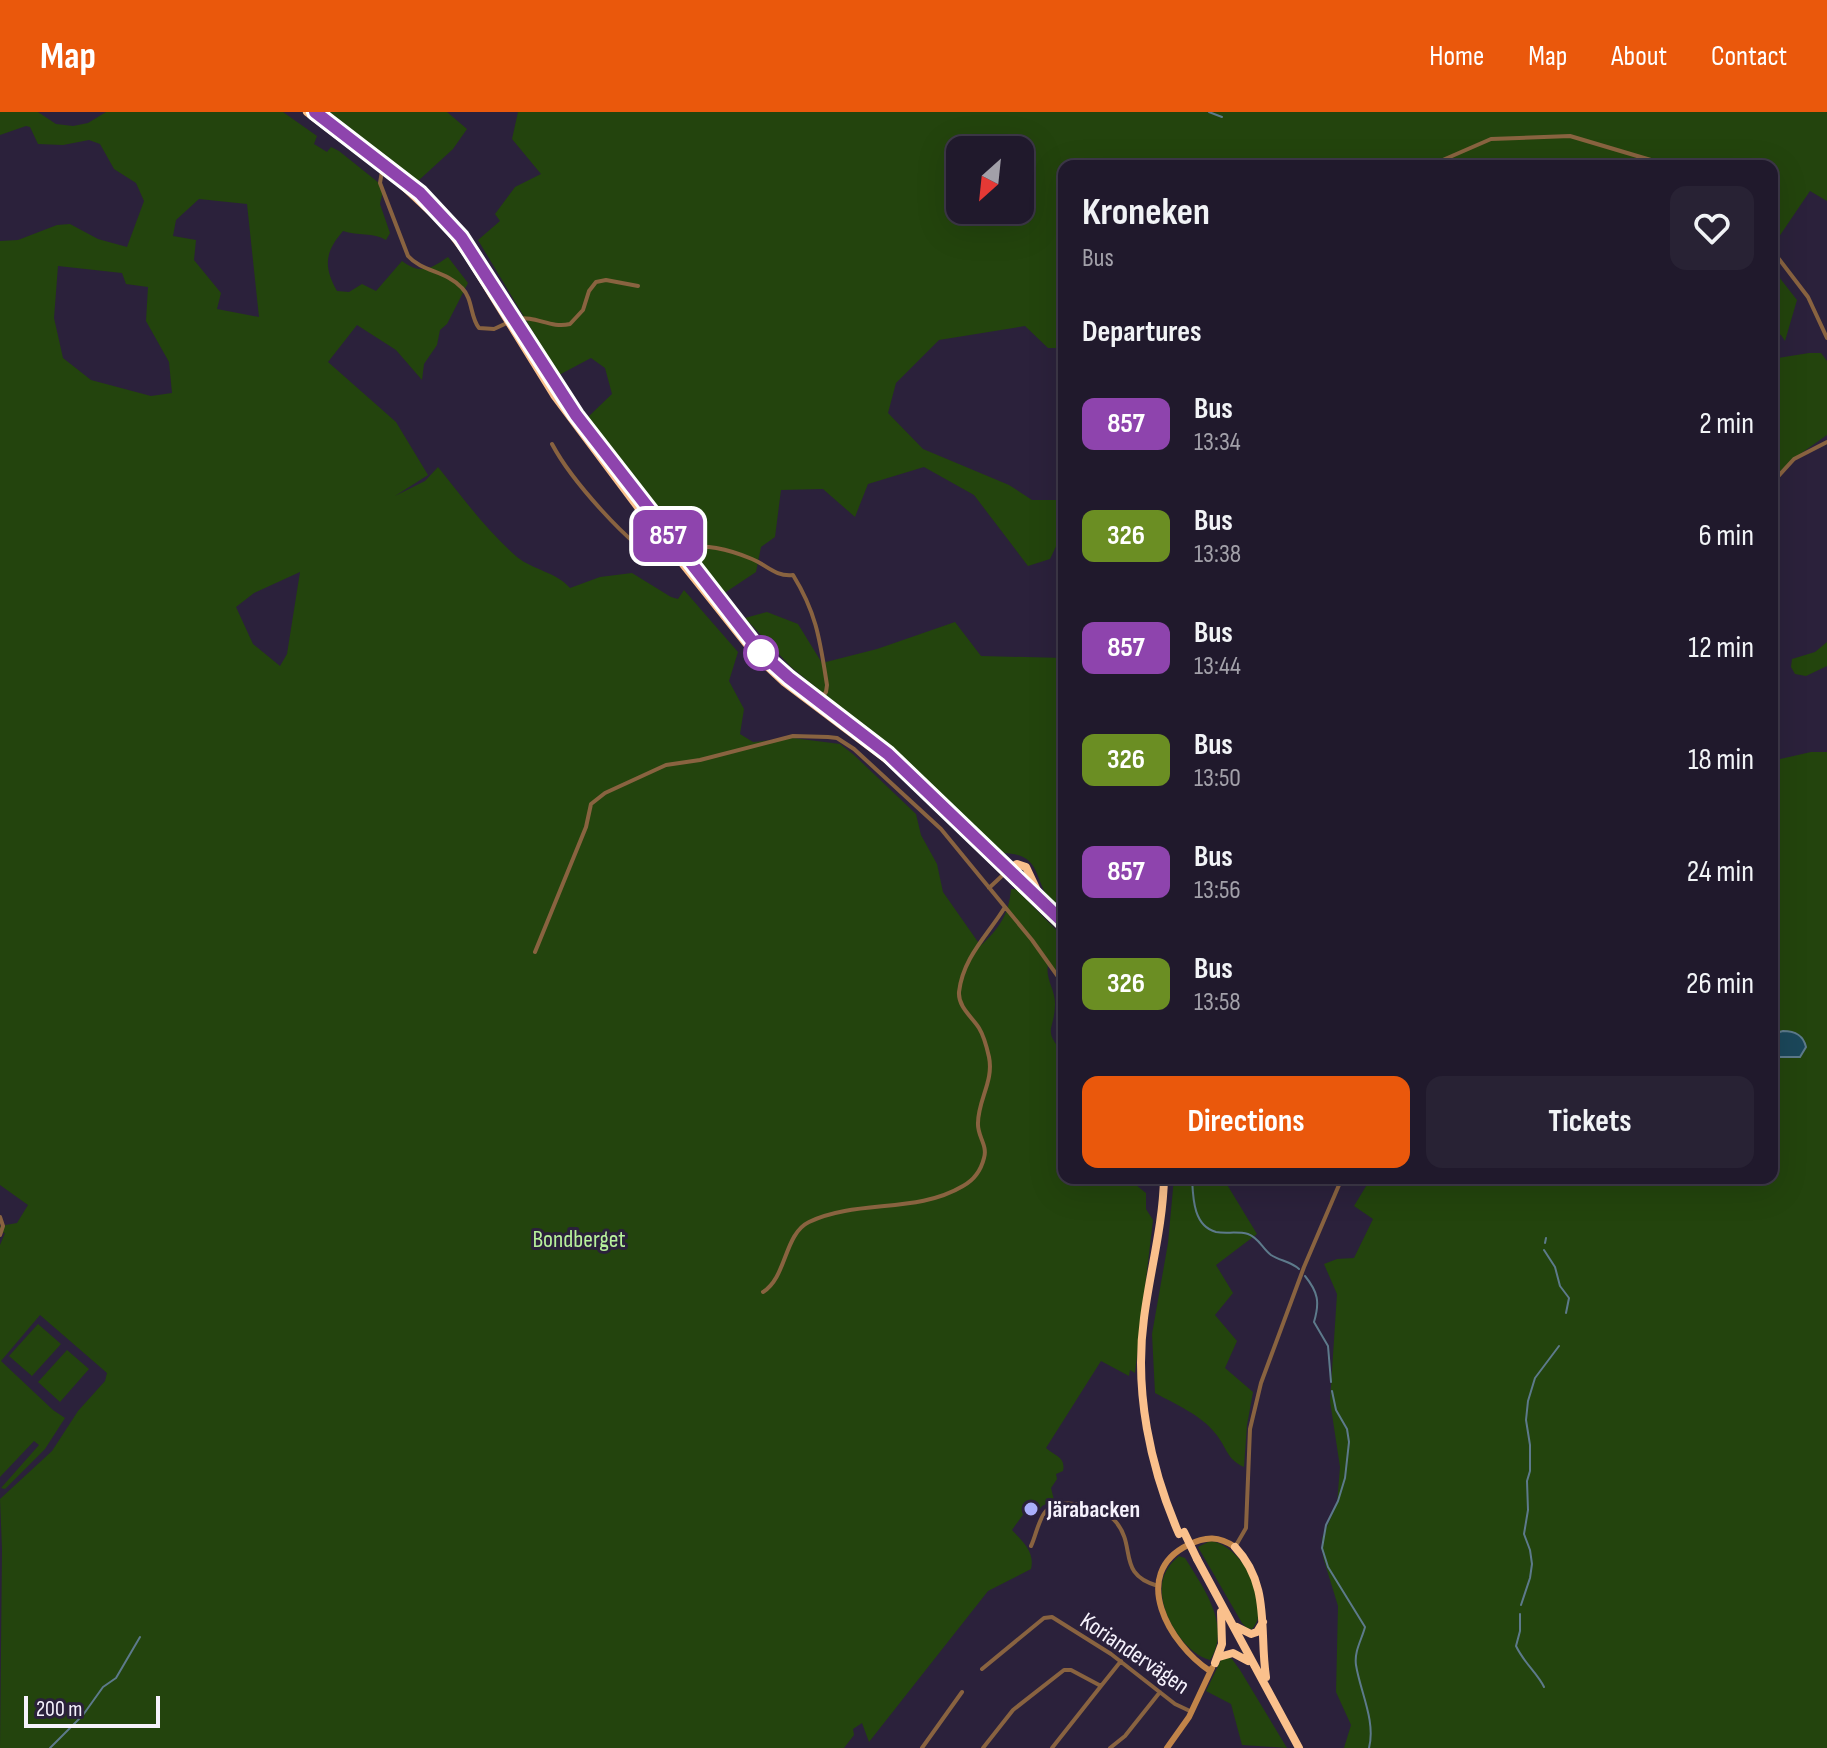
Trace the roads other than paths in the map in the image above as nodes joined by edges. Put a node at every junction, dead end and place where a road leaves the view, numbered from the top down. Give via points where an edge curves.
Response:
1 (307, 112) edge
2 (315, 112) edge
3 (1443, 160) edge
4 (1651, 160) edge
5 (384, 169) junction
6 (1778, 258) edge
7 (638, 286) dead end
8 (511, 321) junction
9 (1827, 338) edge
10 (1827, 442) edge
11 (552, 444) dead end
12 (1778, 476) edge
13 (679, 554) junction
14 (819, 701) junction
15 (1007, 871) junction
16 (989, 888) junction
17 (1042, 901) junction
18 (1005, 907) junction
19 (1058, 917) edge
20 (1058, 924) edge
21 (535, 952) dead end
22 (1058, 977) edge
23 (1166, 1184) edge
24 (1339, 1184) edge
25 (0, 1217) edge
26 (0, 1235) edge
27 (763, 1292) dead end
28 (1031, 1546) dead end
29 (1235, 1547) junction
30 (1194, 1559) junction
31 (1158, 1586) junction
32 (1221, 1612) junction
33 (1263, 1621) junction
34 (1232, 1623) junction
35 (1121, 1661) junction
36 (1248, 1661) junction
37 (1214, 1664) junction
38 (982, 1669) dead end
39 (1101, 1686) junction
40 (1267, 1686) junction
41 (962, 1692) dead end
42 (1160, 1692) junction
43 (1192, 1712) junction
44 (1172, 1747) edge
45 (922, 1748) edge
46 (983, 1748) edge
47 (1052, 1748) edge
48 (1110, 1748) edge
49 (1297, 1748) edge

1 - 5 highway
2 - 8 highway via 443,216 471,250
3 - 4 street via 1491,139 1570,136
5 - 8 highway via 446,226
5 - 8 street via 380,183 408,256 460,285 479,328 494,329
6 - 9 street via 1808,297
7 - 8 street via 596,282 570,324 555,326 529,317
8 - 13 highway
10 - 12 street via 1794,459
11 - 13 street via 641,550 664,563
13 - 14 highway via 762,654
13 - 14 street via 699,546 751,558 778,575 793,575 819,628 827,685
13 - 15 highway via 743,642 770,669 894,765
14 - 15 highway via 888,754
15 - 16 street
15 - 17 highway
15 - 17 highway via 1017,864 1026,867
15 - 20 highway
16 - 18 street
16 - 21 street via 941,829 854,749 837,738 793,736 666,765 591,804
17 - 19 highway
18 - 22 street
18 - 27 street via 969,959 959,991 990,1059 977,1123 986,1151 978,1173 966,1185 935,1199 807,1223
23 - 30 highway, bridge via 1148,1319 1148,1407 1169,1498
24 - 29 street via 1261,1383 1250,1429 1246,1528
25 - 26 street
28 - 31 street via 1052,1506 1097,1510 1119,1527 1135,1574
29 - 31 street via 1206,1538 1176,1551 1162,1567
29 - 33 highway via 1257,1580
30 - 32 highway
30 - 34 highway
31 - 37 street via 1165,1619 1177,1640
32 - 36 highway
32 - 37 highway via 1223,1639
33 - 34 highway via 1251,1634
33 - 40 highway
34 - 40 highway
35 - 38 street, Koriandervägen via 1048,1617
35 - 39 street
35 - 42 street, Koriandervägen
36 - 37 highway via 1233,1653
36 - 49 highway
37 - 43 street
39 - 46 street via 1064,1670 1013,1710
39 - 47 street
40 - 49 highway
41 - 45 street
42 - 43 street, Koriandervägen
42 - 48 street
43 - 44 street

